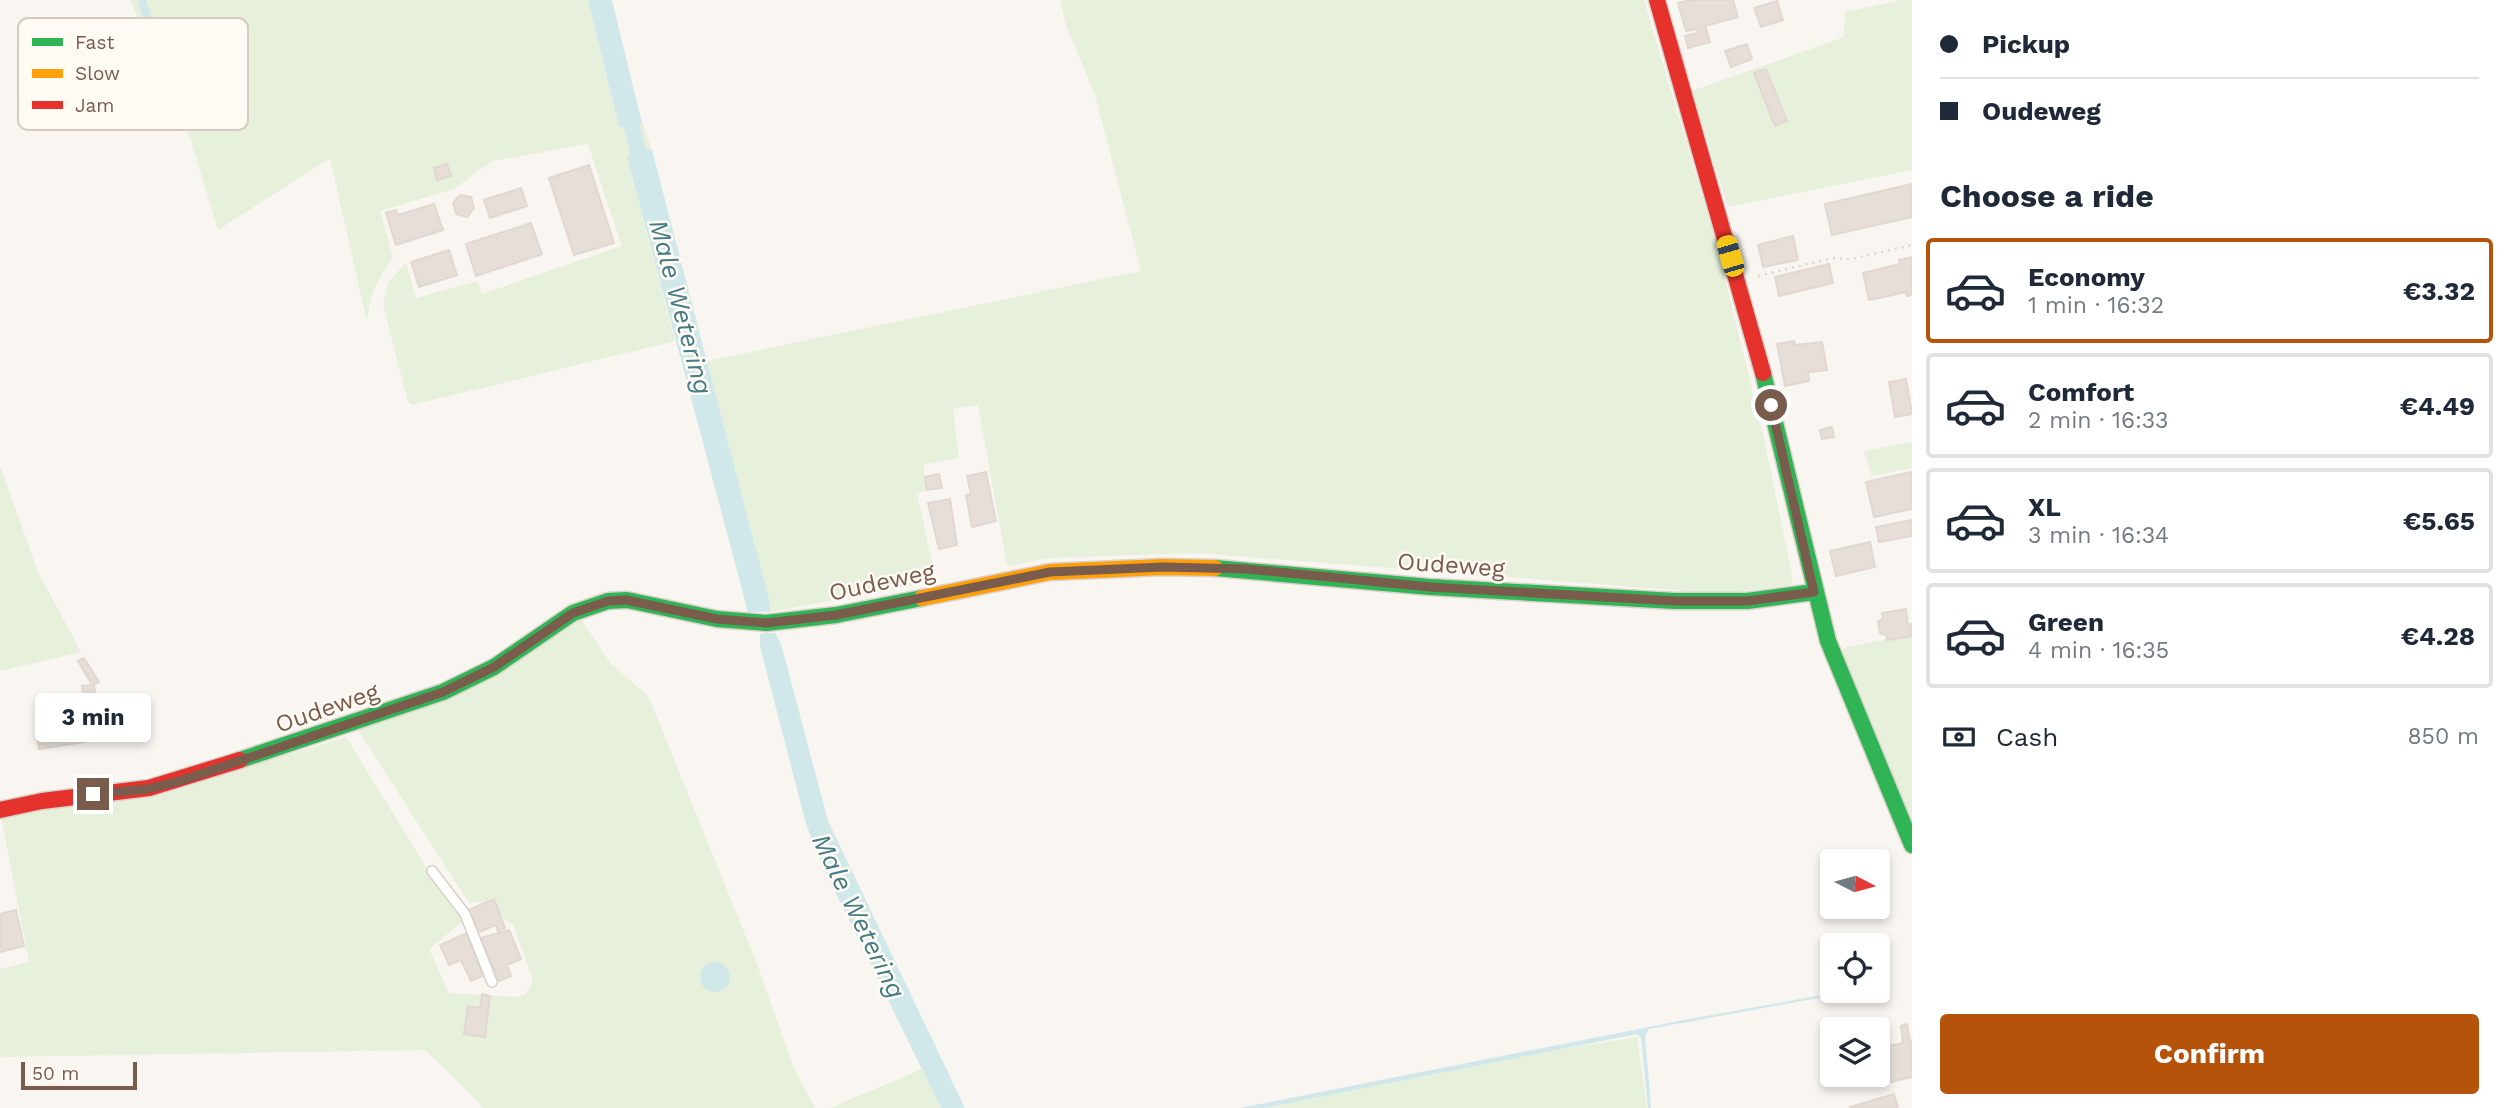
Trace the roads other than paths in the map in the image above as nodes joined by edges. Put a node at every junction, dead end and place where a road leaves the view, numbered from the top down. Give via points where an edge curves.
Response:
1 (1657, 0) edge
2 (1814, 592) junction
3 (0, 810) edge
4 (1912, 845) edge
5 (432, 872) dead end
6 (492, 982) dead end

1 - 2 street via 1766,382
2 - 3 street, Oudeweg via 1747,601 1675,601 1430,587 1246,569 1163,567 1050,572 836,615 766,623 717,619 634,601 608,601 573,613 494,667 428,697 170,784
2 - 4 street via 1839,673
5 - 6 lane via 465,914

